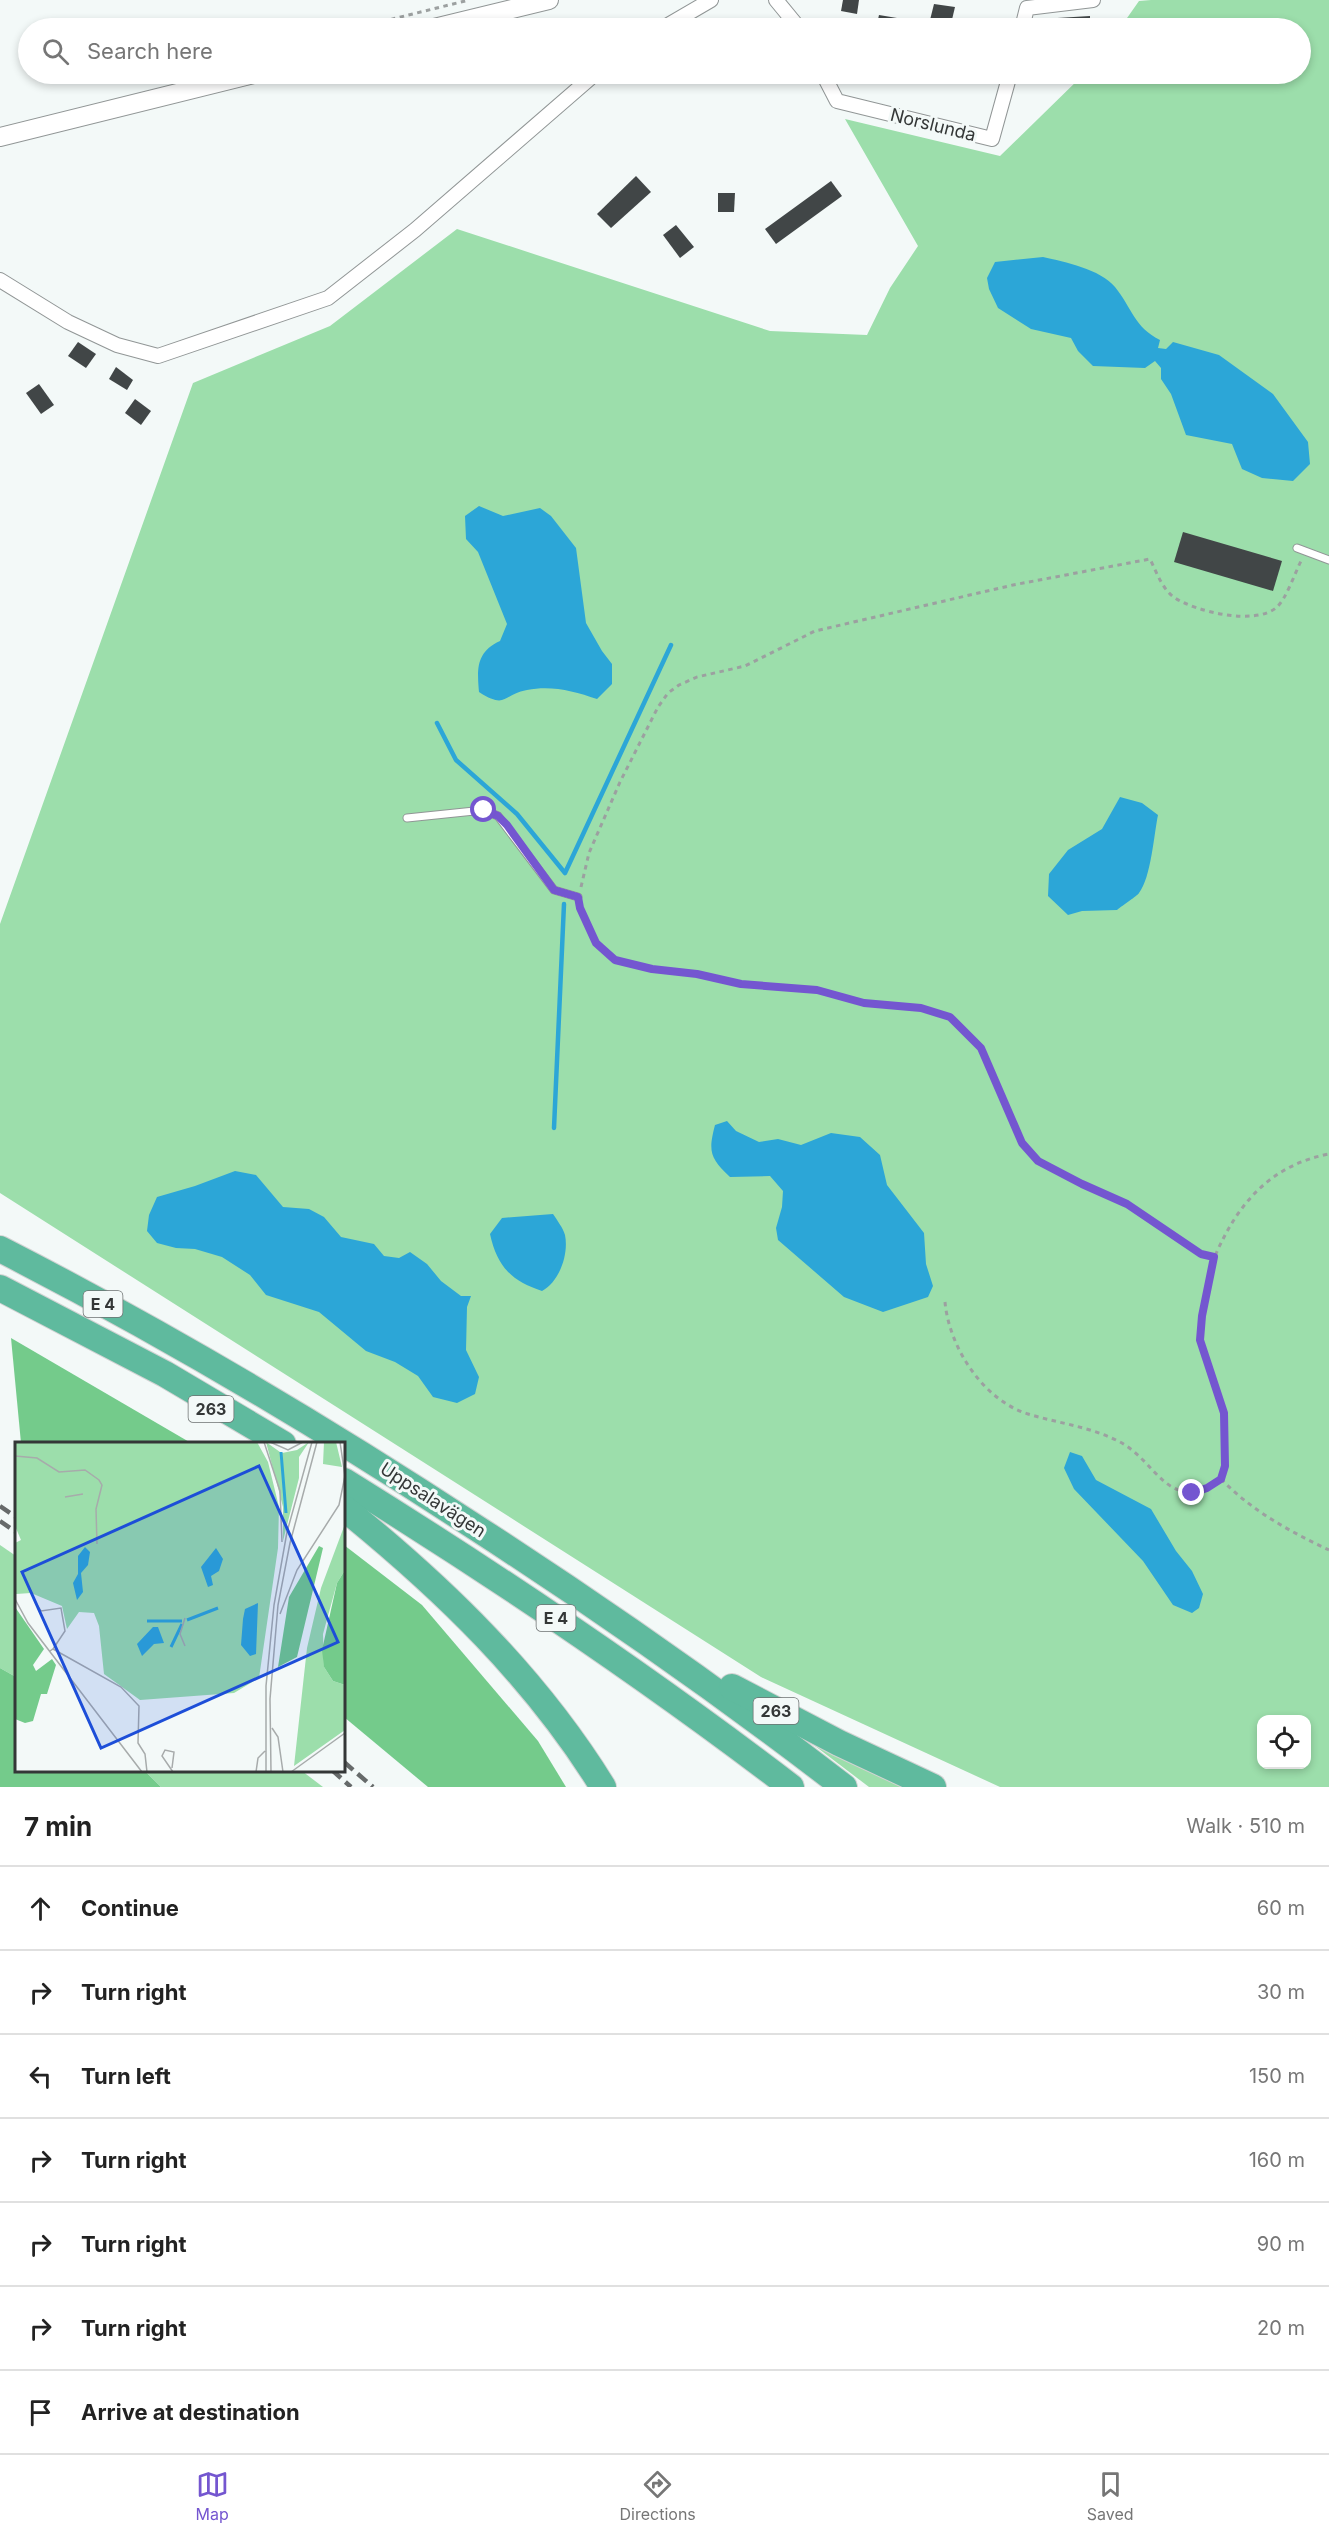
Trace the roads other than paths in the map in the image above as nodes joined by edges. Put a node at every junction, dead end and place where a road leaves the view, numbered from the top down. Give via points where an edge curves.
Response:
1 (549, 0) edge
2 (711, 0) edge
3 (776, 0) edge
4 (1093, 0) edge
5 (475, 18) edge
6 (680, 18) edge
7 (791, 18) edge
8 (1024, 18) edge
9 (214, 84) edge
10 (584, 84) edge
11 (828, 84) edge
12 (1007, 84) edge
13 (0, 137) edge
14 (0, 280) edge
15 (1297, 548) dead end
16 (1329, 560) edge
17 (407, 818) dead end
18 (578, 897) road end
19 (0, 1249) edge
20 (0, 1288) edge
21 (165, 1374) junction
22 (257, 1442) edge
23 (281, 1442) edge
24 (342, 1442) edge
25 (345, 1444) edge
26 (345, 1482) edge
27 (345, 1509) edge
28 (623, 1626) junction
29 (603, 1787) edge
30 (791, 1787) edge
31 (844, 1787) edge
32 (933, 1787) edge

1 - 5 street
2 - 6 street
3 - 7 street
4 - 8 street via 1027,8
9 - 13 street
10 - 14 street via 416,230 328,298 158,356 117,345 68,322
11 - 12 street, Norslunda via 837,101 992,139
15 - 16 lane
17 - 18 lane via 484,810 498,816 554,890
19 - 24 highway, Uppsalavägen / E 4
20 - 21 highway, E 4
21 - 22 highway, 263
21 - 23 highway, E 4
25 - 28 highway, Uppsalavägen / E 4
26 - 30 highway, Uppsalavägen / E 4 via 607,1653
27 - 29 highway via 463,1611 528,1683
28 - 31 highway, Uppsalavägen / E 4
28 - 32 highway, 263 via 789,1718

